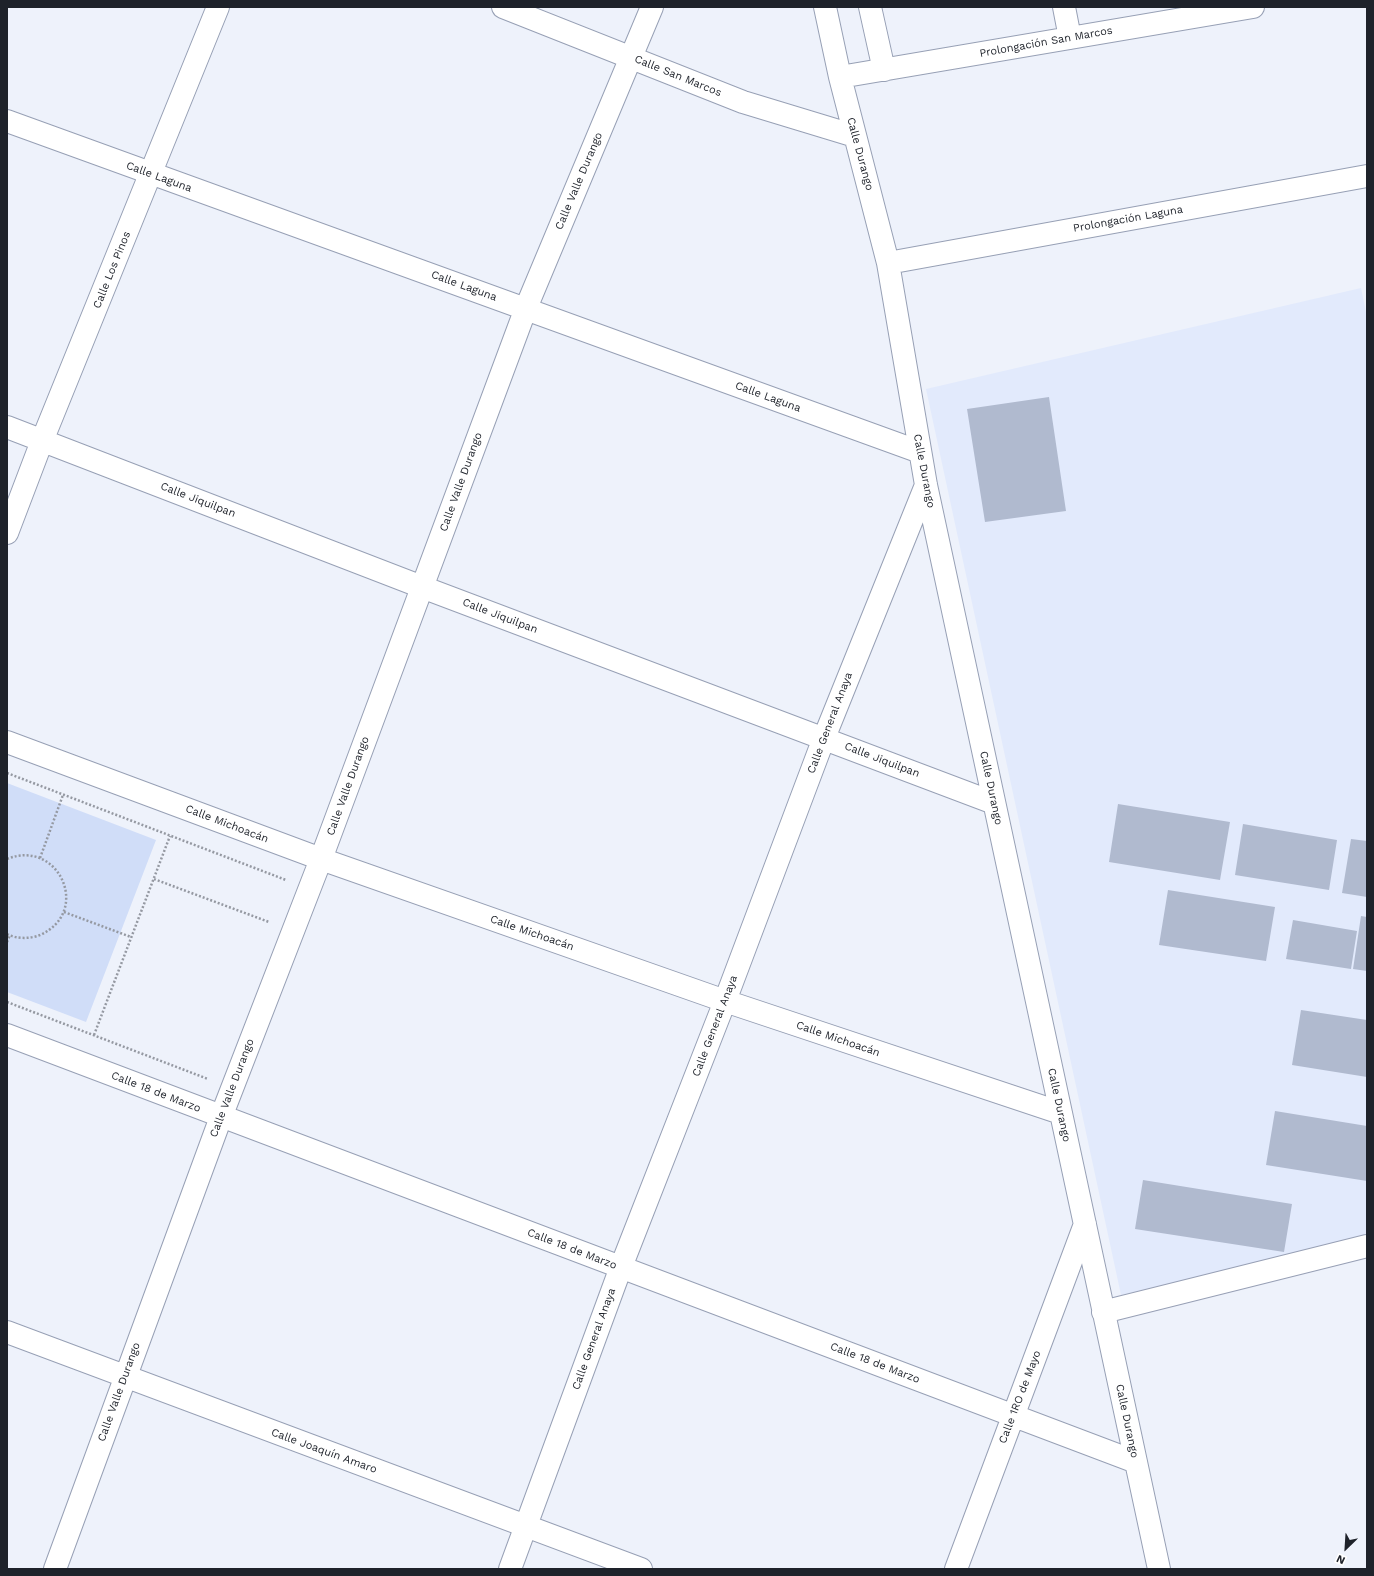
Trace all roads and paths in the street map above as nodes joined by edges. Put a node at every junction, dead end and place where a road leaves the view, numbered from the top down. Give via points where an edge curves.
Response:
1 (218, 7) edge
2 (503, 7) edge
3 (652, 7) edge
4 (825, 7) edge
5 (870, 7) edge
6 (1064, 7) edge
7 (1253, 7) edge
8 (1070, 38) junction
9 (631, 57) junction
10 (884, 70) junction
11 (840, 77) junction
12 (7, 121) edge
13 (855, 136) junction
14 (151, 174) junction
15 (1367, 176) edge
16 (888, 262) junction
17 (526, 308) junction
18 (7, 427) edge
19 (42, 441) junction
20 (920, 452) junction
21 (926, 485) junction
22 (7, 533) edge
23 (422, 587) junction
24 (824, 738) junction
25 (7, 742) edge
26 (7, 773) edge
27 (64, 795) junction
28 (994, 803) junction
29 (170, 836) junction
30 (40, 858) junction
31 (7, 859) edge
32 (321, 860) junction
33 (154, 879) junction
34 (293, 883) dead end
35 (64, 912) junction
36 (270, 922) dead end
37 (8, 934) edge
38 (131, 938) junction
39 (7, 942) edge
40 (725, 1001) junction
41 (7, 1002) edge
42 (7, 1035) edge
43 (94, 1035) junction
44 (210, 1079) dead end
45 (1061, 1113) junction
46 (220, 1117) junction
47 (1085, 1224) junction
48 (1367, 1246) edge
49 (620, 1267) junction
50 (1104, 1312) junction
51 (7, 1332) edge
52 (125, 1376) junction
53 (1013, 1416) junction
54 (1136, 1462) junction
55 (526, 1526) junction
56 (55, 1569) edge
57 (510, 1569) edge
58 (640, 1569) edge
59 (956, 1569) edge
60 (1159, 1569) edge

1 - 14 street, Calle Los Pinos
2 - 9 street, Calle San Marcos
3 - 9 street, Calle Valle Durango
4 - 11 street, Calle Durango
5 - 10 street
6 - 8 street
7 - 8 street, Prolongación San Marcos
8 - 10 street, Prolongación San Marcos
9 - 13 street, Calle San Marcos via 743,102
9 - 17 street, Calle Valle Durango
10 - 11 street, Prolongación San Marcos
11 - 13 street, Calle Durango
12 - 14 street, Calle Laguna
13 - 16 street, Calle Durango
14 - 17 street, Calle Laguna
14 - 19 street, Calle Los Pinos
15 - 16 street, Prolongación Laguna
16 - 20 street, Calle Durango
17 - 20 street, Calle Laguna
17 - 23 street, Calle Valle Durango
18 - 19 street, Calle Jiquilpan
19 - 22 street, Calle Los Pinos
19 - 23 street, Calle Jiquilpan
20 - 21 street, Calle Durango
21 - 24 street, Calle General Anaya
21 - 28 street, Calle Durango
23 - 24 street, Calle Jiquilpan
23 - 32 street, Calle Valle Durango
24 - 28 street, Calle Jiquilpan
24 - 40 street, Calle General Anaya
25 - 32 street, Calle Michoacán
26 - 27 path
27 - 29 path
27 - 30 path
28 - 45 street, Calle Durango
29 - 33 path
29 - 34 path
30 - 31 path via 27,855
30 - 35 path via 51,864 60,874 65,886
32 - 40 street, Calle Michoacán
32 - 46 street, Calle Valle Durango
33 - 36 path
33 - 38 path
35 - 37 path via 48,932 22,938
35 - 38 path
37 - 39 path
38 - 43 path
40 - 45 street, Calle Michoacán
40 - 49 street, Calle General Anaya
41 - 43 path
42 - 46 street, Calle 18 de Marzo
43 - 44 path
45 - 47 street, Calle Durango
46 - 49 street, Calle 18 de Marzo
46 - 52 street, Calle Valle Durango
47 - 50 street, Calle Durango
47 - 53 street, Calle 1RO de Mayo
48 - 50 street
49 - 53 street, Calle 18 de Marzo
49 - 55 street, Calle General Anaya
50 - 54 street, Calle Durango
51 - 52 street, Calle Joaquín Amaro
52 - 55 street, Calle Joaquín Amaro
52 - 56 street, Calle Valle Durango
53 - 54 street, Calle 18 de Marzo
53 - 59 street, Calle 1RO de Mayo
54 - 60 street, Calle Durango
55 - 57 street, Calle General Anaya
55 - 58 street, Calle Joaquín Amaro

